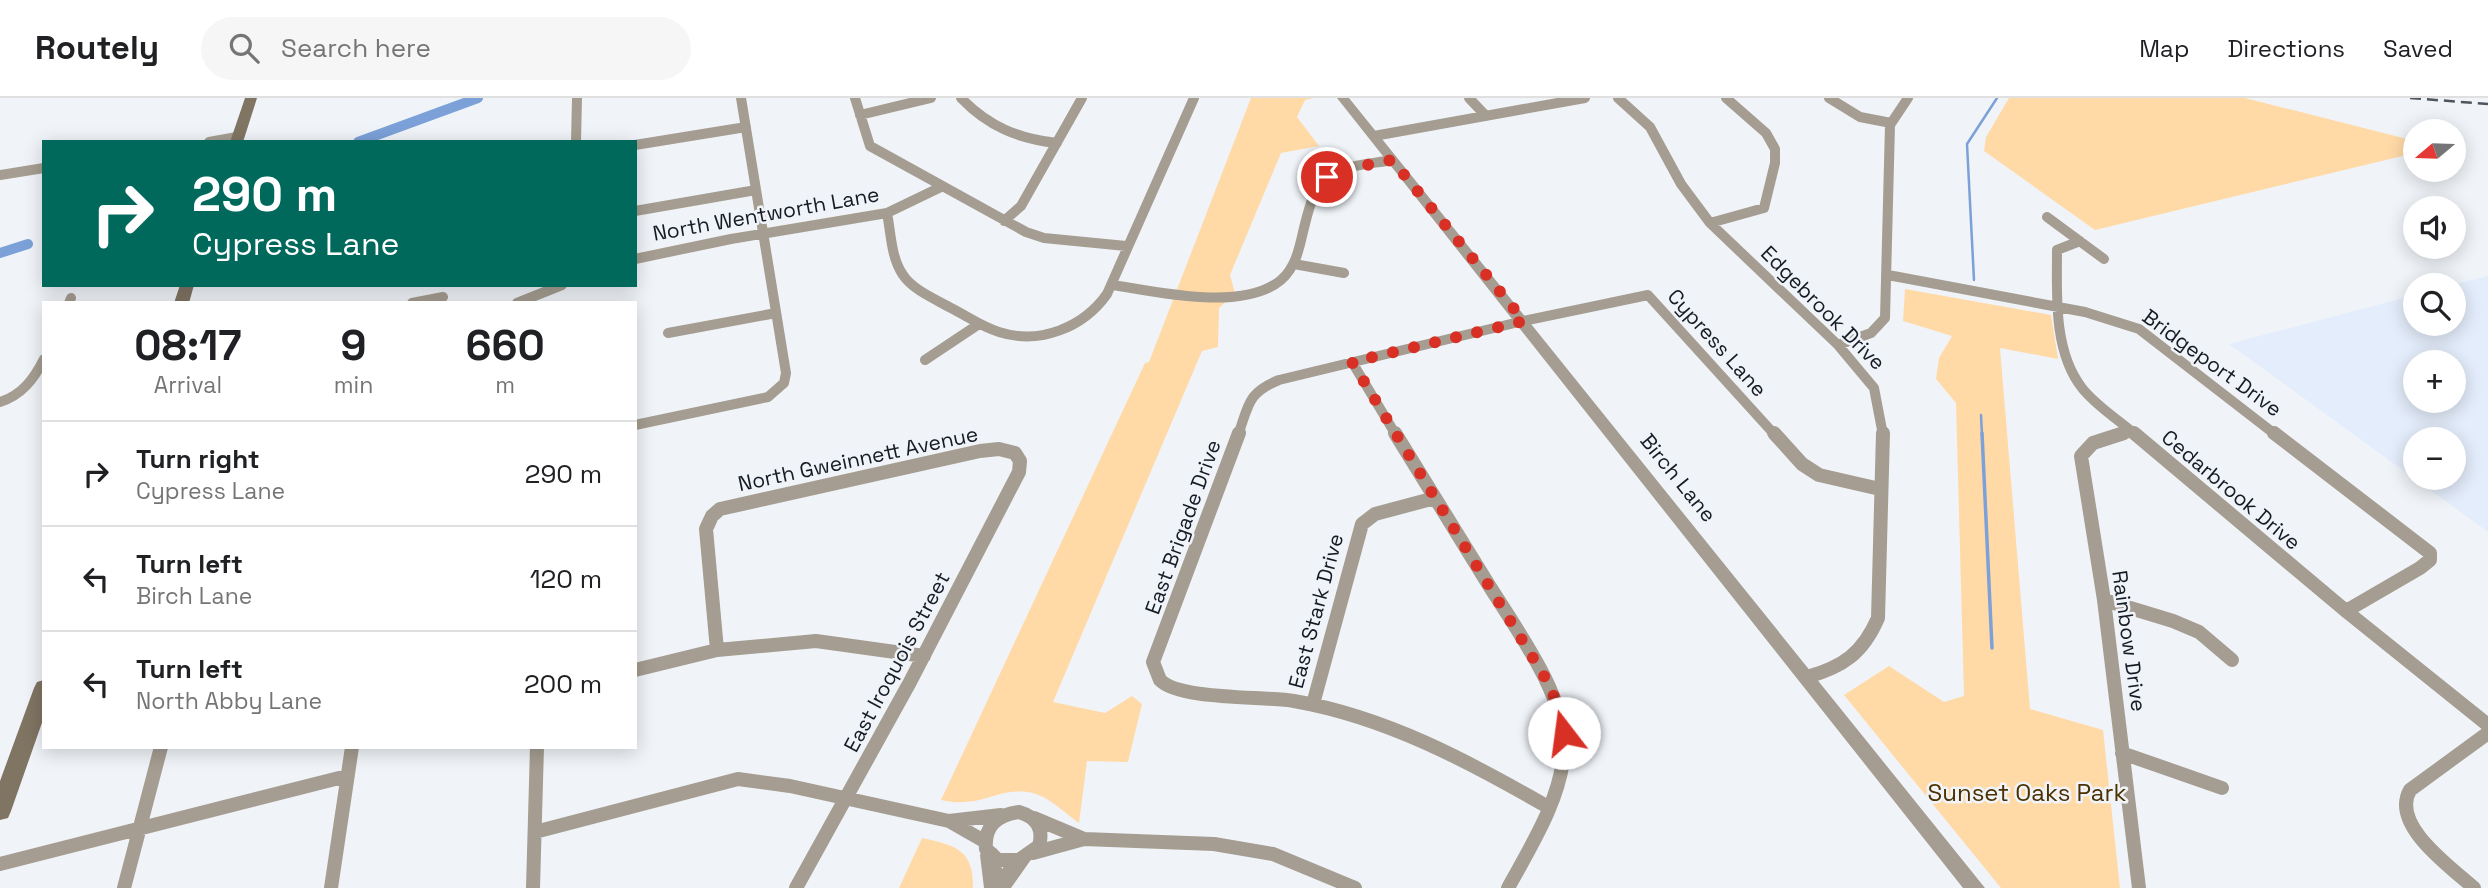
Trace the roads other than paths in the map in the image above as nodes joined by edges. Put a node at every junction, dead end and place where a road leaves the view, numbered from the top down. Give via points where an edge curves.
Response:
1 (251, 98) edge
2 (577, 98) edge
3 (741, 98) edge
4 (855, 98) edge
5 (931, 98) edge
6 (961, 98) edge
7 (1082, 98) edge
8 (1194, 98) edge
9 (1343, 98) edge
10 (1469, 98) edge
11 (1585, 98) edge
12 (1618, 98) edge
13 (1726, 98) edge
14 (1829, 98) edge
15 (1908, 98) edge
16 (860, 115) junction
17 (1486, 116) junction
18 (1891, 123) junction
19 (746, 127) junction
20 (1374, 136) junction
21 (236, 140) edge
22 (576, 140) edge
23 (1057, 143) junction
24 (637, 145) edge
25 (1392, 160) junction
26 (42, 168) edge
27 (0, 175) edge
28 (941, 187) junction
29 (755, 190) junction
30 (637, 211) edge
31 (887, 213) junction
32 (2047, 217) dead end
33 (1004, 221) junction
34 (1710, 223) junction
35 (763, 234) junction
36 (2080, 241) junction
37 (1126, 246) junction
38 (637, 259) edge
39 (2104, 259) dead end
40 (1294, 264) junction
41 (1344, 273) dead end
42 (1888, 275) junction
43 (1113, 285) junction
44 (557, 287) edge
45 (443, 295) edge
46 (420, 301) edge
47 (522, 301) edge
48 (2059, 306) junction
49 (776, 313) junction
50 (1524, 321) junction
51 (979, 324) junction
52 (668, 333) dead end
53 (1838, 345) junction
54 (925, 360) dead end
55 (1352, 362) junction
56 (42, 364) edge
57 (1259, 388) joint
58 (3, 401) edge
59 (637, 425) edge
60 (2130, 430) junction
61 (1015, 453) joint
62 (1880, 489) junction
63 (1435, 498) junction
64 (2104, 600) junction
65 (2346, 611) junction
66 (717, 650) junction
67 (924, 656) junction
68 (2232, 660) dead end
69 (637, 670) edge
70 (1807, 677) junction
71 (42, 694) edge
72 (1313, 704) junction
73 (2488, 725) edge
74 (2488, 733) edge
75 (161, 749) edge
76 (352, 749) edge
77 (537, 749) edge
78 (2122, 753) junction
79 (347, 776) junction
80 (2222, 788) dead end
81 (848, 798) junction
82 (1548, 807) junction
83 (0, 811) edge
84 (1002, 815) junction
85 (1034, 818) junction
86 (949, 821) junction
87 (140, 829) junction
88 (535, 832) junction
89 (1084, 839) junction
90 (987, 848) junction
91 (1026, 857) junction
92 (0, 864) edge
93 (124, 888) edge
94 (331, 888) edge
95 (533, 888) edge
96 (796, 888) edge
97 (996, 888) edge
98 (1355, 888) edge
99 (1508, 888) edge
100 (1975, 888) edge
101 (2139, 888) edge
102 (2474, 888) edge

1 - 21 main road
2 - 22 street
3 - 19 street
4 - 16 street
5 - 16 street
6 - 23 street via 1001,130
7 - 23 street
8 - 37 street
9 - 20 street, Birch Lane
10 - 17 street
11 - 17 street
12 - 34 street, Edgebrook Drive via 1650,127 1681,184
13 - 34 street via 1766,133 1775,149 1775,163 1763,208
14 - 18 street via 1860,117
15 - 18 street
16 - 28 street via 870,146
17 - 20 street
18 - 42 street
19 - 24 street
19 - 29 street
20 - 25 street, Birch Lane
23 - 33 street via 1021,206
25 - 40 street via 1327,177 1314,196
25 - 50 street, Birch Lane
26 - 27 street
28 - 31 street, North Wentworth Lane
28 - 33 street
29 - 30 street
29 - 35 street
31 - 35 street, North Wentworth Lane
31 - 51 street via 904,277
32 - 36 street
33 - 37 street via 1044,238
34 - 53 street, Edgebrook Drive
35 - 38 street, North Wentworth Lane
35 - 49 street
36 - 39 street
36 - 48 street, Cedarbrook Drive via 2057,250
37 - 43 street
40 - 41 street
40 - 43 street via 1271,286 1234,297
42 - 48 street, Bridgeport Drive
42 - 53 street via 1881,327
43 - 51 street via 1087,320 1066,330 1019,338
44 - 47 street
45 - 46 street
48 - 60 street, Cedarbrook Drive via 2075,379
48 - 65 street, Bridgeport Drive via 2139,330 2430,553 2430,560 2420,568
49 - 52 street
49 - 59 street via 786,373 783,384 768,397
50 - 55 street, Cypress Lane
50 - 62 street, Cypress Lane via 1648,295 1802,464 1819,475
50 - 70 street, Birch Lane
51 - 54 street
53 - 62 street, Edgebrook Drive via 1878,399 1883,425
55 - 57 street, Cypress Lane
55 - 63 street
56 - 58 street via 23,391
57 - 72 street, East Brigade Drive via 1153,668 1159,680 1178,691
60 - 64 street, Rainbow Drive via 2093,443 2081,456
60 - 65 street, Cedarbrook Drive
61 - 66 street, North Gweinnett Avenue via 980,451 720,509 706,529
61 - 67 street, East Iroquois Street via 1019,472
62 - 70 street, Edgebrook Drive via 1878,618 1868,644 1830,672
63 - 72 street, East Stark Drive via 1374,514 1362,524
63 - 82 street via 1559,707 1564,755
64 - 68 street via 2199,632
64 - 78 street, Rainbow Drive
65 - 73 street, Cedarbrook Drive
66 - 67 street via 816,641
66 - 69 street
67 - 81 street, East Iroquois Street
70 - 100 street, Birch Lane
71 - 83 main road
72 - 82 street via 1398,729
74 - 102 street via 2410,790 2404,802 2413,827
75 - 87 street
76 - 79 street
77 - 88 street
78 - 80 street
78 - 101 street, Rainbow Drive
79 - 87 street
79 - 94 street
81 - 86 street
81 - 88 street via 738,779
81 - 96 street, East Iroquois Street
82 - 99 street
84 - 85 street via 1019,812
84 - 86 street
84 - 90 street via 989,826
85 - 89 street
85 - 91 street via 1041,839
86 - 90 street
87 - 92 street
87 - 93 street
88 - 95 street
89 - 91 street
89 - 98 street via 1214,844 1273,854
90 - 91 street via 1003,862
90 - 97 street
91 - 97 street

